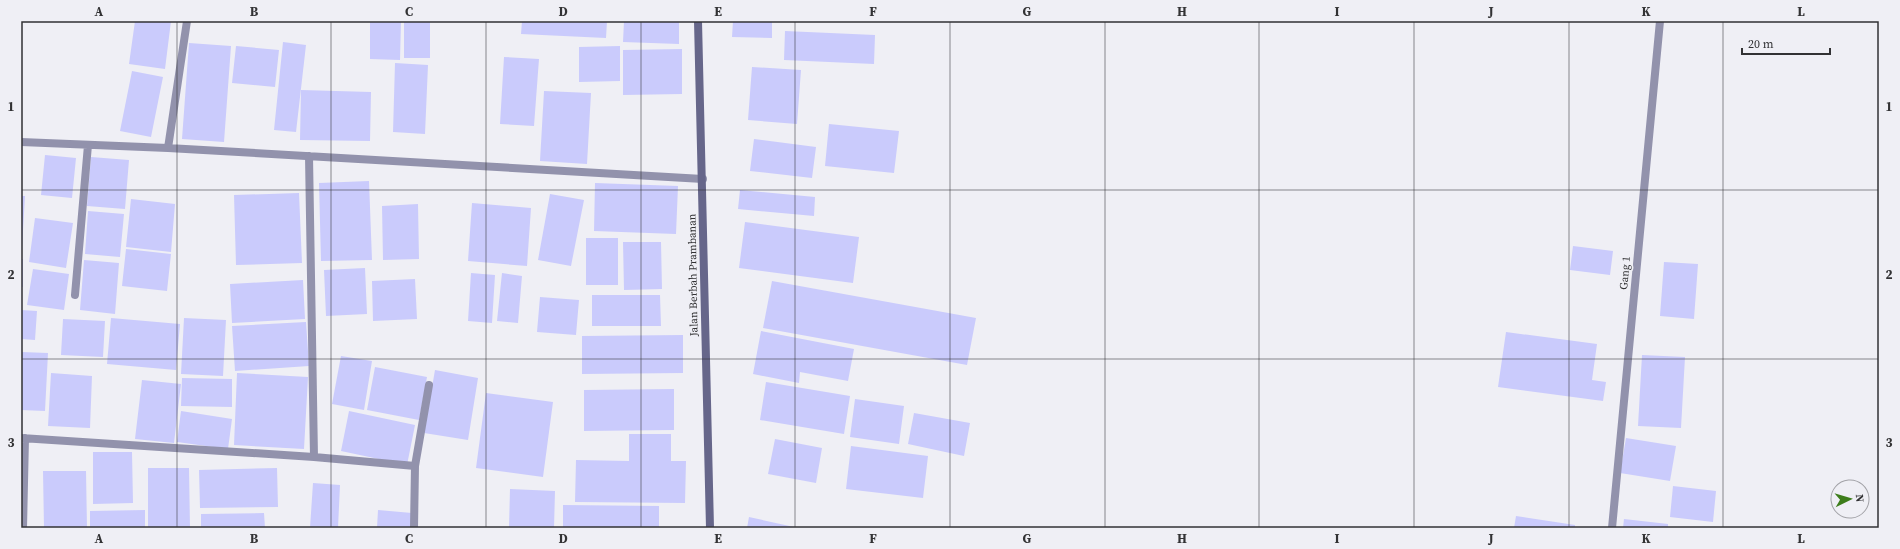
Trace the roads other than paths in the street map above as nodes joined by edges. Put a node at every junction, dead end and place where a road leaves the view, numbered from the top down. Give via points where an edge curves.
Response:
1 (187, 21) edge
2 (698, 21) edge
3 (1660, 21) edge
4 (21, 142) edge
5 (88, 145) junction
6 (168, 148) junction
7 (309, 156) junction
8 (702, 179) junction
9 (75, 295) dead end
10 (429, 385) dead end
11 (23, 438) edge
12 (314, 457) junction
13 (415, 466) junction
14 (23, 528) edge
15 (414, 528) edge
16 (710, 528) edge
17 (1612, 528) edge

1 - 6 street
2 - 8 main road, Jalan Berbah Prambanan
3 - 17 street, Gang 1
4 - 5 street
5 - 6 street
5 - 9 street
6 - 7 street
7 - 8 street
7 - 12 street
8 - 16 main road, Jalan Berbah Prambanan
10 - 13 street
11 - 12 street
11 - 14 street
12 - 13 street
13 - 15 street

